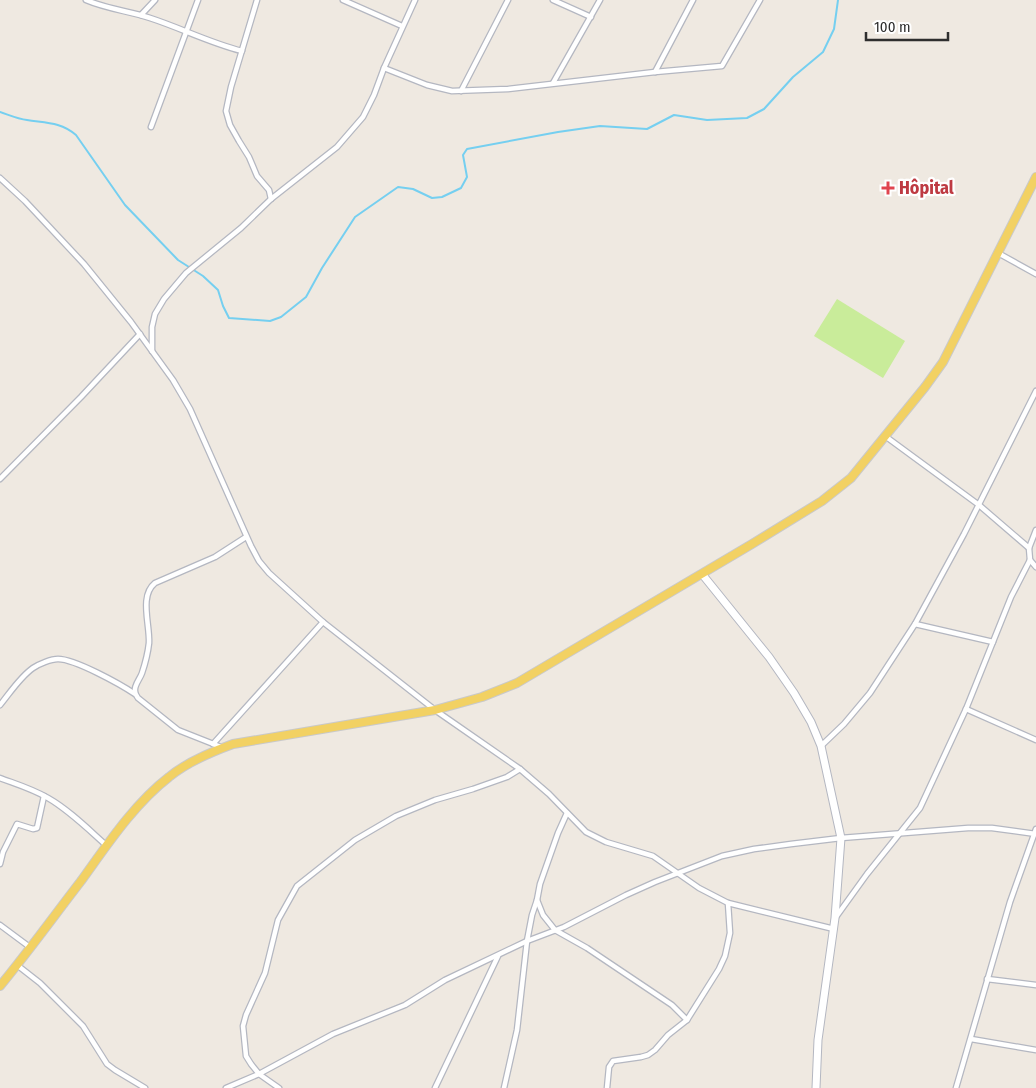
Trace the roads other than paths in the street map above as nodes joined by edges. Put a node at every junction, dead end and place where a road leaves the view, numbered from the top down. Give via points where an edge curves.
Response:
1 (86, 0) edge
2 (155, 0) edge
3 (198, 0) edge
4 (257, 0) edge
5 (343, 0) edge
6 (415, 0) edge
7 (508, 0) edge
8 (553, 0) edge
9 (600, 0) edge
10 (693, 0) edge
11 (760, 0) edge
12 (141, 15) junction
13 (591, 17) junction
14 (402, 26) junction
15 (186, 31) junction
16 (242, 51) junction
17 (384, 68) junction
18 (655, 72) junction
19 (553, 83) junction
20 (461, 91) junction
21 (151, 127) dead end
22 (1036, 176) edge
23 (0, 178) edge
24 (271, 199) junction
25 (998, 253) junction
26 (1036, 274) edge
27 (140, 334) junction
28 (152, 351) junction
29 (1036, 391) edge
30 (885, 436) junction
31 (0, 479) edge
32 (979, 505) junction
33 (1036, 530) edge
34 (246, 537) junction
35 (1029, 548) junction
36 (1030, 560) junction
37 (1036, 567) edge
38 (702, 574) junction
39 (324, 622) junction
40 (915, 624) junction
41 (993, 642) junction
42 (135, 694) junction
43 (0, 705) edge
44 (966, 709) junction
45 (435, 710) junction
46 (1036, 740) edge
47 (213, 744) junction
48 (821, 746) junction
49 (222, 748) junction
50 (520, 768) junction
51 (0, 778) edge
52 (47, 797) junction
53 (567, 813) junction
54 (1036, 832) edge
55 (899, 833) junction
56 (841, 838) junction
57 (106, 846) junction
58 (0, 864) edge
59 (677, 872) junction
60 (537, 900) junction
61 (728, 903) junction
62 (835, 918) junction
63 (0, 925) edge
64 (834, 929) junction
65 (555, 930) junction
66 (527, 941) junction
67 (31, 948) junction
68 (498, 956) junction
69 (17, 965) junction
70 (987, 979) junction
71 (1036, 985) edge
72 (0, 986) edge
73 (687, 1020) junction
74 (971, 1039) junction
75 (1036, 1050) edge
76 (259, 1074) junction
77 (145, 1088) edge
78 (226, 1088) edge
79 (278, 1088) edge
80 (435, 1088) edge
81 (504, 1088) edge
82 (607, 1088) edge
83 (816, 1088) edge
84 (956, 1088) edge

1 - 12 street
2 - 12 street
3 - 15 street
4 - 16 street
5 - 14 street
6 - 14 street
7 - 20 street
8 - 13 street
9 - 13 street
10 - 18 street
11 - 18 street via 723,65
12 - 15 street
13 - 19 street
14 - 17 street
15 - 16 street via 209,42
15 - 21 street
16 - 24 street via 228,98 227,116
17 - 20 street via 427,85
17 - 24 street via 369,108 347,137
18 - 19 street
19 - 20 street
22 - 25 main road
23 - 27 street via 57,234
24 - 28 street via 186,273 164,298 152,327
25 - 26 street
25 - 30 main road via 943,362
27 - 28 street
27 - 31 street
28 - 34 street via 174,380 190,410
29 - 32 street
30 - 32 street
30 - 38 main road via 837,490
32 - 35 street
32 - 40 street
33 - 35 street
34 - 39 street via 259,562 269,573
34 - 42 street via 215,557 151,586 147,603 149,643
35 - 36 street
36 - 37 street
36 - 41 street
38 - 45 main road via 517,684
38 - 48 main road via 794,693
39 - 45 street
39 - 47 street
40 - 41 street
40 - 48 street via 870,693
41 - 44 street
42 - 43 street via 74,663 59,659 33,667
42 - 47 street via 178,730
44 - 46 street
44 - 55 street via 920,808
45 - 49 main road via 262,738
45 - 50 street
47 - 49 street
48 - 56 main road
49 - 57 main road via 171,775 146,797
50 - 53 street
50 - 76 street via 507,778 435,800 396,816 355,840 297,886 278,920 265,973 244,1021 246,1056
51 - 52 street
52 - 57 street
52 - 58 street via 37,828 17,824
53 - 59 street via 586,832 606,842 653,856
53 - 60 street
54 - 55 street via 968,828
54 - 70 street via 1010,902
55 - 56 street
55 - 62 street
56 - 59 street via 754,849
56 - 62 main road
57 - 67 main road
59 - 61 street
59 - 65 street
60 - 65 street via 542,915
60 - 66 street
61 - 64 street
61 - 73 street via 730,933 724,956
62 - 64 main road
63 - 67 street
64 - 83 main road via 818,1040
65 - 66 street
65 - 73 street via 672,1005
66 - 68 street
66 - 81 street via 515,1043
67 - 69 main road
68 - 76 street via 446,980 405,1005 333,1034
68 - 80 street
69 - 72 main road
69 - 77 street via 83,1026 107,1064
70 - 71 street
70 - 74 street
73 - 82 street via 648,1055 613,1061 609,1067
74 - 75 street
74 - 84 street
76 - 78 street
76 - 79 street

